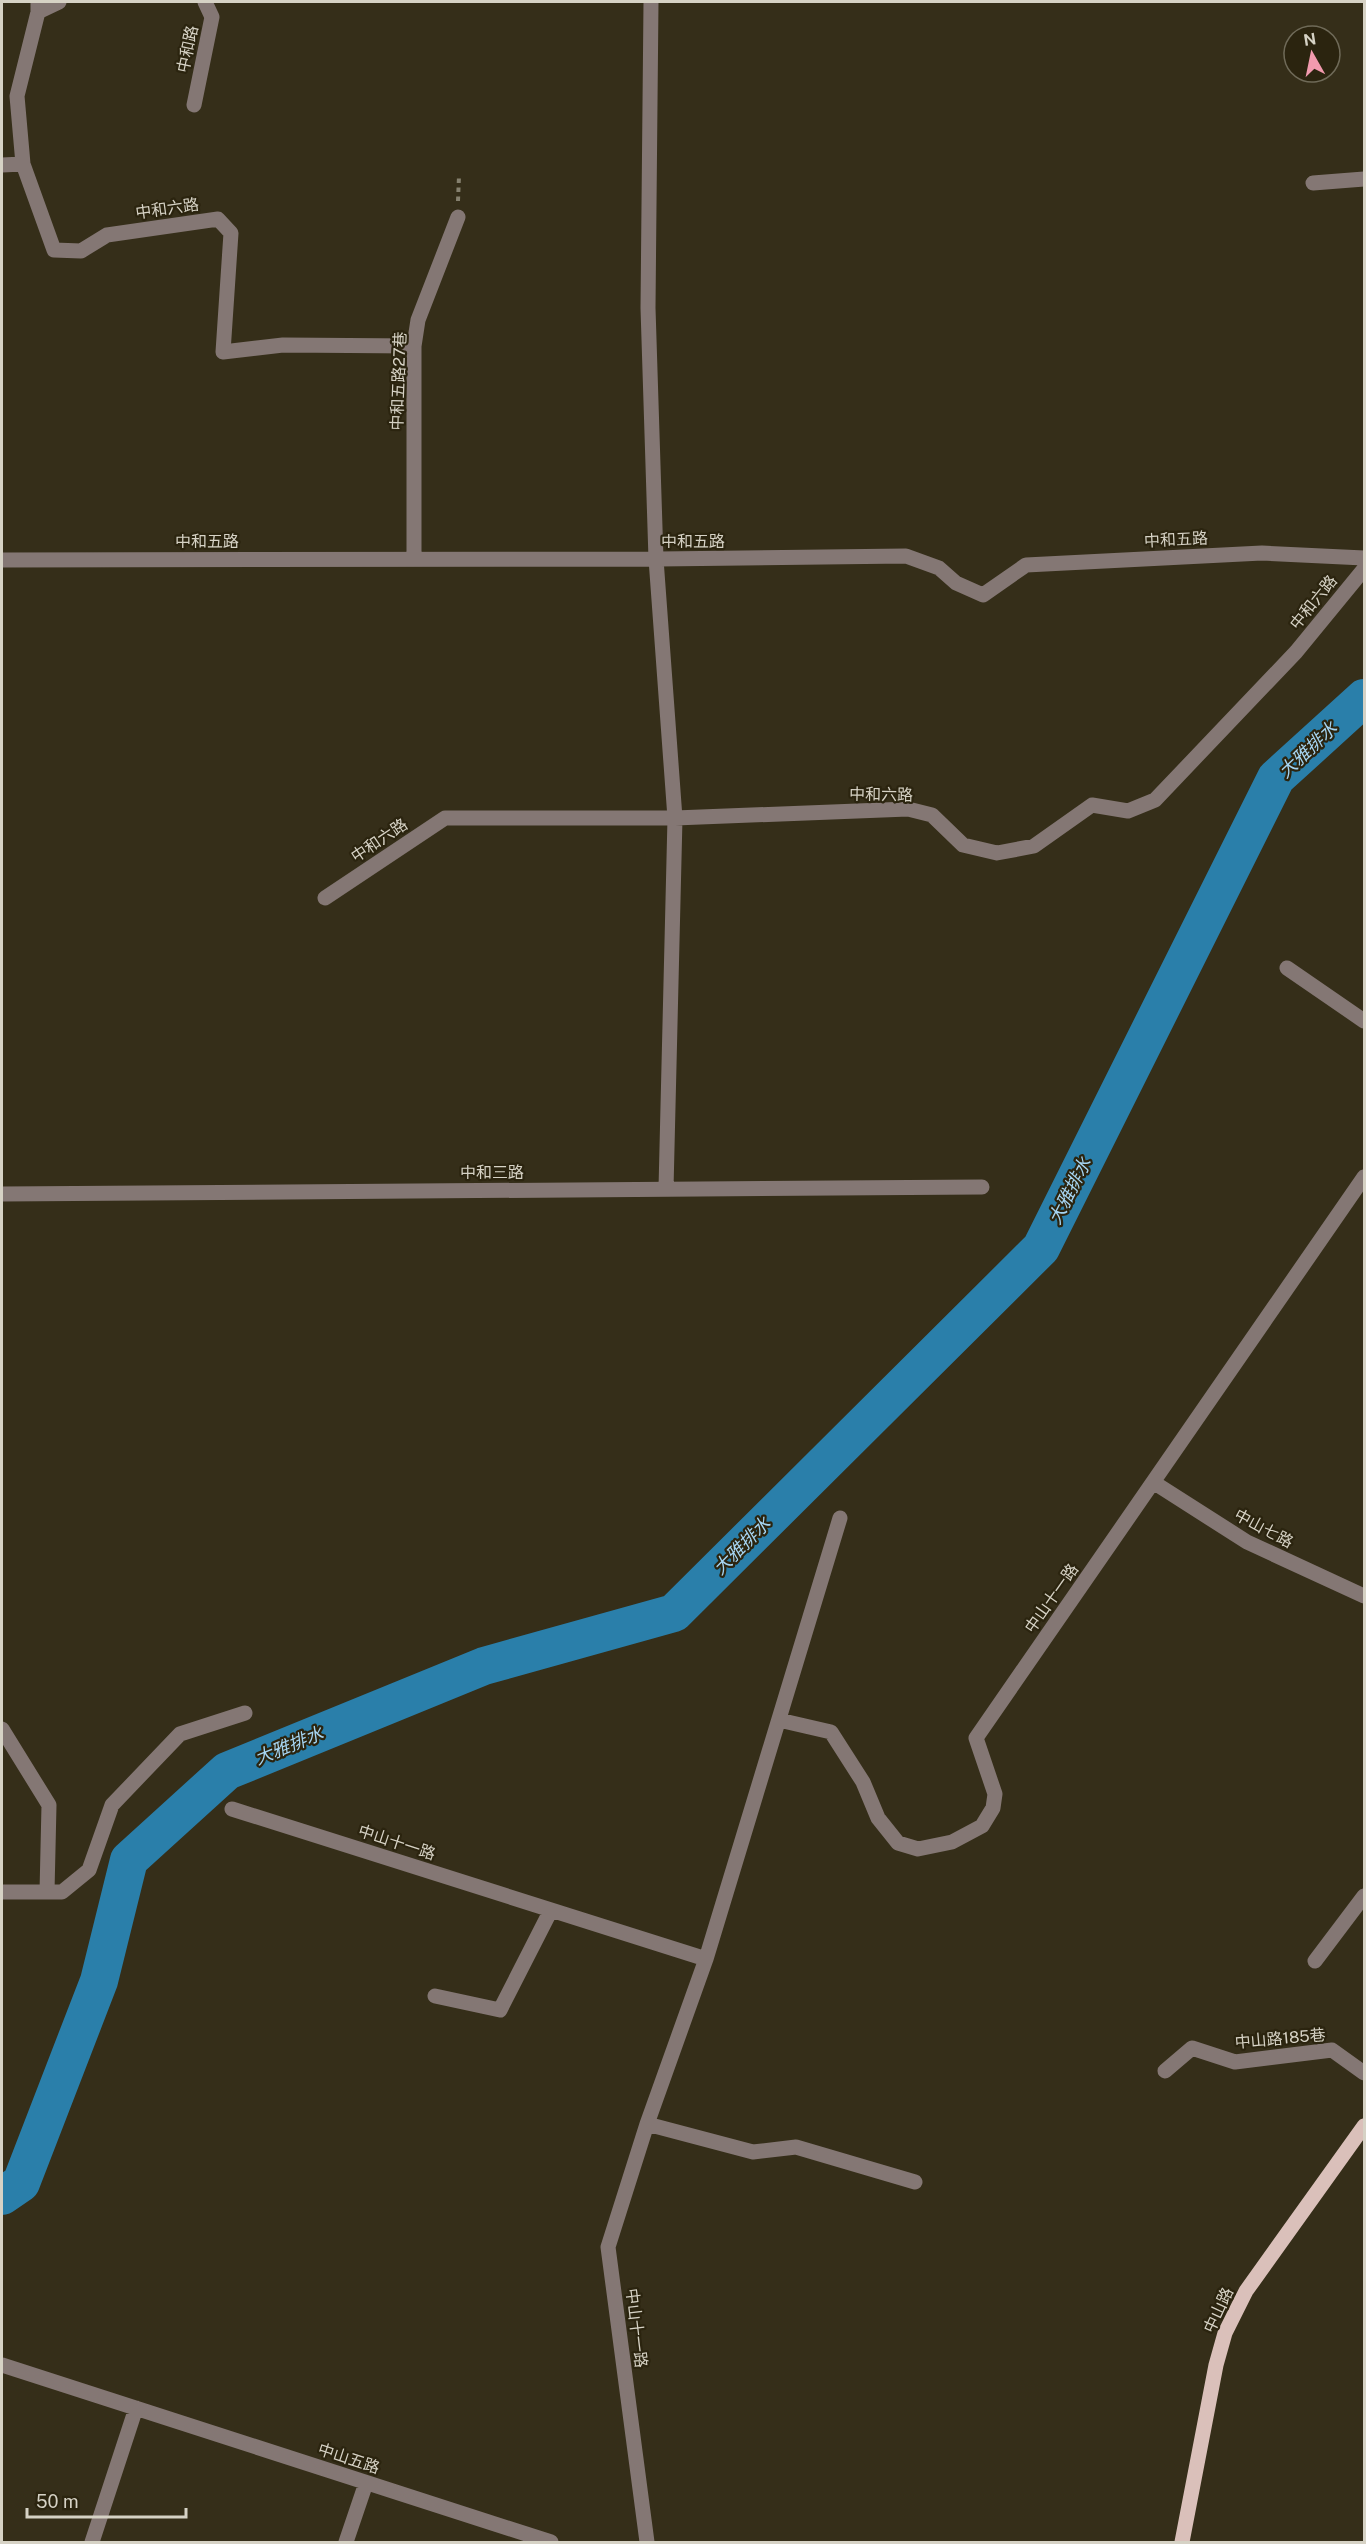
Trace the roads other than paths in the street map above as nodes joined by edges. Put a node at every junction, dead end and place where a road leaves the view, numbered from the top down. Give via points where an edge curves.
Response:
1 (59, 2) edge
2 (205, 2) edge
3 (651, 2) edge
4 (38, 7) edge
5 (194, 105) dead end
6 (22, 164) junction
7 (2, 165) edge
8 (1365, 179) edge
9 (1313, 183) dead end
10 (458, 217) road end
11 (414, 346) junction
12 (414, 558) junction
13 (1365, 558) edge
14 (657, 559) junction
15 (2, 560) edge
16 (1365, 569) edge
17 (675, 818) junction
18 (325, 898) dead end
19 (1287, 968) dead end
20 (1365, 1021) edge
21 (1365, 1176) edge
22 (982, 1187) dead end
23 (666, 1189) junction
24 (2, 1194) edge
25 (1153, 1482) junction
26 (840, 1518) dead end
27 (1365, 1596) edge
28 (245, 1713) dead end
29 (779, 1720) junction
30 (2, 1729) edge
31 (232, 1809) dead end
32 (2, 1892) edge
33 (47, 1892) junction
34 (1365, 1896) edge
35 (551, 1910) junction
36 (706, 1959) junction
37 (1315, 1961) dead end
38 (435, 1996) dead end
39 (1165, 2071) dead end
40 (1365, 2073) edge
41 (648, 2124) junction
42 (1365, 2126) edge
43 (915, 2182) dead end
44 (2, 2365) edge
45 (136, 2408) junction
46 (366, 2482) junction
47 (92, 2542) edge
48 (346, 2542) edge
49 (551, 2542) edge
50 (647, 2542) edge
51 (1182, 2542) edge

1 - 4 street
2 - 5 street, 中和路 via 212,17
3 - 14 street via 648,308
4 - 6 street, 中和六路 via 17,96
6 - 7 street
6 - 11 street, 中和六路 via 54,250 81,251 107,235 218,219 231,233 223,352 283,345
8 - 9 street
10 - 11 street, 中和五路27巷 via 418,320
11 - 12 street, 中和五路27巷
12 - 14 street, 中和五路
12 - 15 street, 中和五路
13 - 14 street, 中和五路 via 1262,553 1026,565 983,595 956,583 939,568 906,556
14 - 17 street
16 - 17 street, 中和六路 via 1296,652 1155,800 1128,811 1092,805 1034,846 997,853 963,845 932,815 908,809
17 - 18 street, 中和六路 via 445,818
17 - 23 street
19 - 20 street
21 - 25 street, 中山十一路
22 - 23 street, 中和三路
23 - 24 street, 中和三路
25 - 27 street, 中山七路 via 1246,1542
25 - 29 street, 中山十一路 via 976,1738 995,1794 993,1808 982,1826 952,1842 918,1849 898,1843 878,1818 863,1782 831,1732
26 - 29 street, 中山十一路
28 - 33 street via 180,1734 112,1805 89,1870 62,1892
29 - 36 street, 中山十一路
30 - 33 street via 49,1806
31 - 35 street, 中山十一路
32 - 33 street
34 - 37 street
35 - 36 street, 中山十一路
35 - 38 street via 500,2010
36 - 41 street, 中山十一路
39 - 40 street, 中山路185巷 via 1192,2049 1235,2062 1332,2050
41 - 43 street via 753,2152 796,2147
41 - 50 street, 中山十一路 via 608,2247
42 - 51 main road, 中山路 via 1246,2291 1225,2333
44 - 45 street, 中山五路
45 - 46 street, 中山五路
45 - 47 street
46 - 48 street
46 - 49 street, 中山五路

